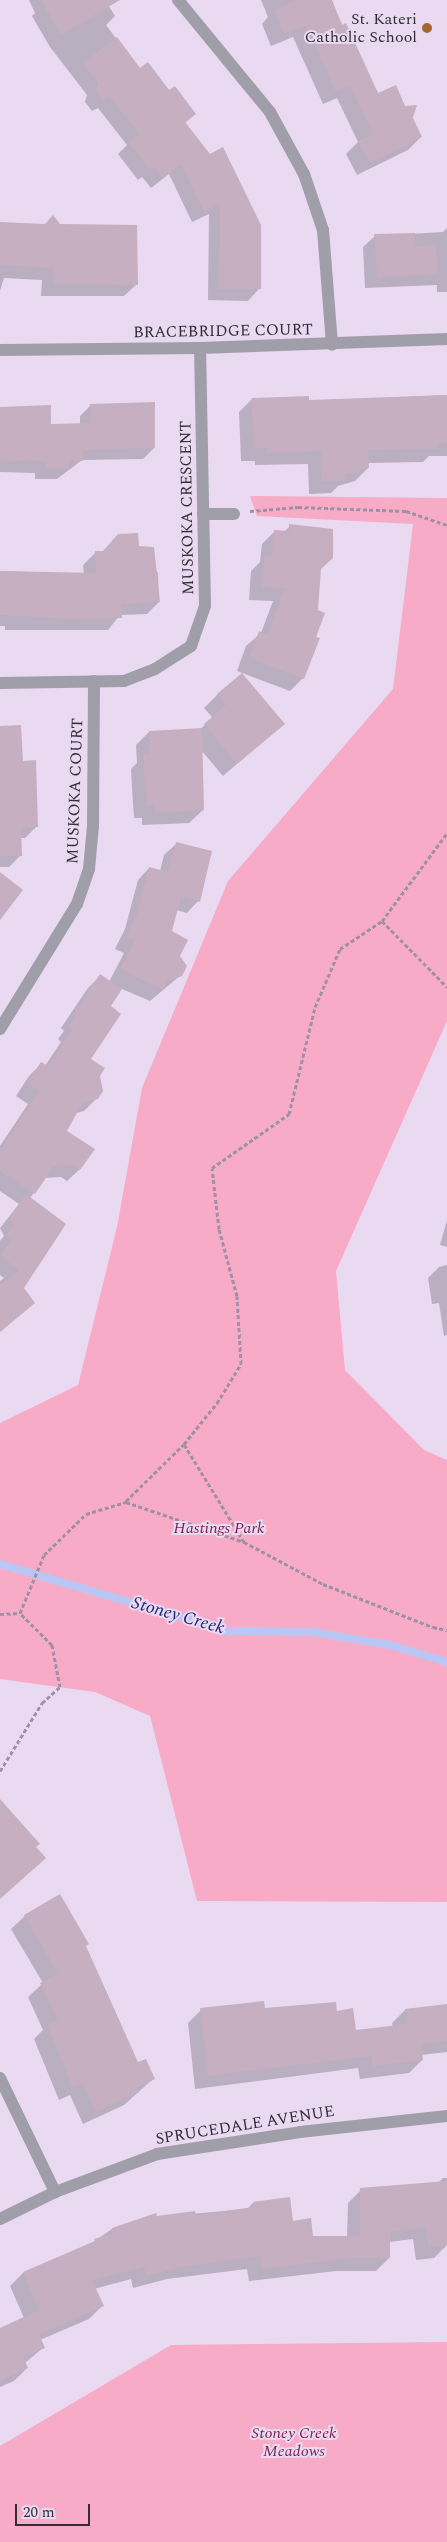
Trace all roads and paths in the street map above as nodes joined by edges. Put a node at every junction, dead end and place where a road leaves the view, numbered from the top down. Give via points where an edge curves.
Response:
1 (178, 0) edge
2 (447, 339) edge
3 (332, 345) junction
4 (200, 348) junction
5 (0, 350) edge
6 (203, 514) junction
7 (234, 514) joint
8 (447, 525) edge
9 (94, 681) junction
10 (0, 683) edge
11 (447, 833) edge
12 (382, 922) junction
13 (447, 987) edge
14 (0, 1029) edge
15 (184, 1444) junction
16 (126, 1502) junction
17 (244, 1542) junction
18 (20, 1613) junction
19 (0, 1614) edge
20 (447, 1630) edge
21 (0, 1771) edge
22 (0, 2078) edge
23 (447, 2116) edge
24 (55, 2192) junction
25 (0, 2219) edge

1 - 3 street via 270,112 304,174 323,230
2 - 3 street, BRACEBRIDGE COURT
3 - 4 street, BRACEBRIDGE COURT
4 - 5 street, BRACEBRIDGE COURT
4 - 6 street, MUSKOKA CRESCENT
6 - 7 street
6 - 9 street, MUSKOKA CRESCENT via 204,606 191,646 155,669 124,681
7 - 8 path via 298,507 406,511
9 - 10 street, MUSKOKA CRESCENT
9 - 14 street, MUSKOKA COURT via 93,826 89,869 77,904
11 - 12 path
12 - 13 path
12 - 15 path via 340,949 315,1006 289,1114 212,1168 219,1229 237,1296 241,1364
15 - 16 path
15 - 17 path
16 - 17 path
16 - 18 path via 86,1514 44,1555
17 - 20 path via 323,1584
18 - 19 path
18 - 21 path via 52,1645 60,1687 42,1703
22 - 24 street
23 - 24 street, SPRUCEDALE AVENUE via 300,2132 157,2154
24 - 25 street, SPRUCEDALE AVENUE

